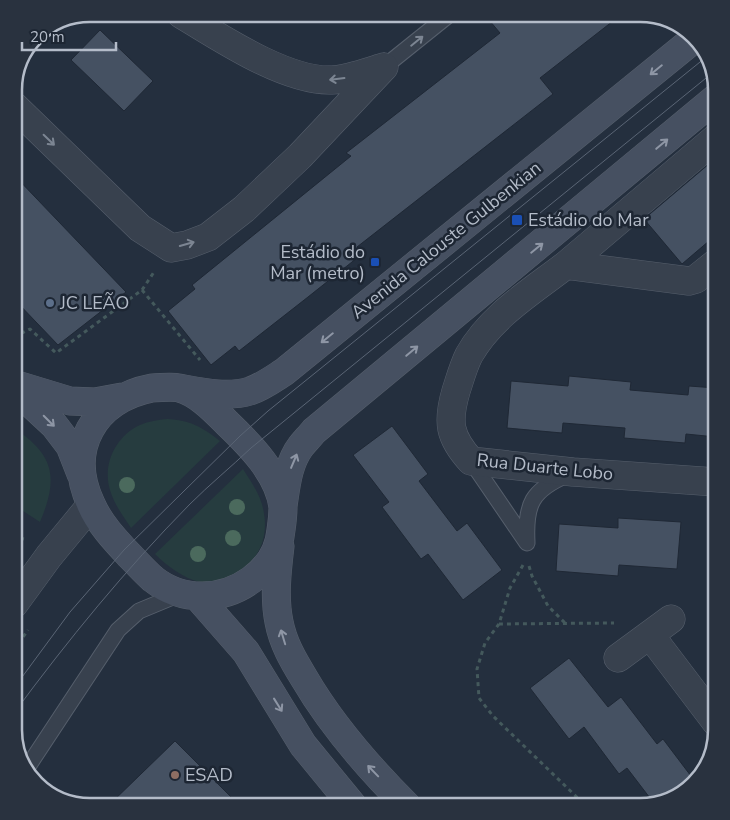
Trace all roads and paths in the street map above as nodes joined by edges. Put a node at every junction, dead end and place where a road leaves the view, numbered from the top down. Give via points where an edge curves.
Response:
1 (196, 23) edge
2 (439, 23) edge
3 (688, 44) edge
4 (384, 67) junction
5 (708, 105) edge
6 (23, 115) edge
7 (708, 145) edge
8 (171, 248) junction
9 (566, 266) junction
10 (708, 269) edge
11 (142, 290) junction
12 (23, 332) edge
13 (23, 388) edge
14 (179, 388) junction
15 (224, 394) junction
16 (23, 395) edge
17 (122, 397) junction
18 (471, 461) junction
19 (573, 472) junction
20 (81, 476) junction
21 (708, 481) edge
22 (91, 505) junction
23 (283, 508) junction
24 (280, 539) junction
25 (23, 592) edge
26 (189, 595) junction
27 (565, 623) junction
28 (498, 624) junction
29 (660, 627) junction
30 (618, 658) dead end
31 (708, 708) edge
32 (31, 761) edge
33 (347, 798) edge
34 (399, 798) edge
35 (578, 798) edge

4 -> 1 street via 330,80 302,76 270,64
4 -> 2 lane
3 -> 15 main road, Avenida Calouste Gulbenkian via 284,372 250,391
8 -> 4 street via 187,246 208,237 244,209 300,156
23 -> 5 main road via 292,461 314,431
6 -> 8 street via 140,228
7 - 9 street, Rua Duarte Lobo
8 - 11 path
9 - 10 street via 690,281
9 - 18 street, Rua Duarte Lobo via 492,323 468,357 453,401 451,427 454,438
11 - 12 path via 56,353 30,329
11 - 15 path via 212,374
13 - 17 main road via 70,401 95,402
14 - 15 main road, Avenida Calouste Gulbenkian
14 - 17 main road, Avenida Calouste Gulbenkian via 152,388
14 - 23 main road via 208,405 251,448 273,479
16 -> 20 main road via 70,446
17 - 20 main road via 98,417 90,430 81,460
18 - 19 street, Rua Duarte Lobo
18 - 19 lane via 527,543 526,523 533,498 551,482
19 - 21 street, Rua Duarte Lobo
20 - 22 main road
22 - 25 street
22 - 26 main road via 111,534 148,573 168,588
23 - 24 main road
24 - 26 main road via 268,565 242,587 212,596
34 -> 24 main road via 367,765 316,700 286,645 276,607
26 - 32 lane via 139,611 118,630
26 -> 33 main road via 246,652 303,745
27 - 28 path
27 - 28 path via 548,606 526,558 510,588
27 - 29 path
28 - 35 path via 485,642 477,669 480,698 493,716
29 - 30 street
29 - 31 street

